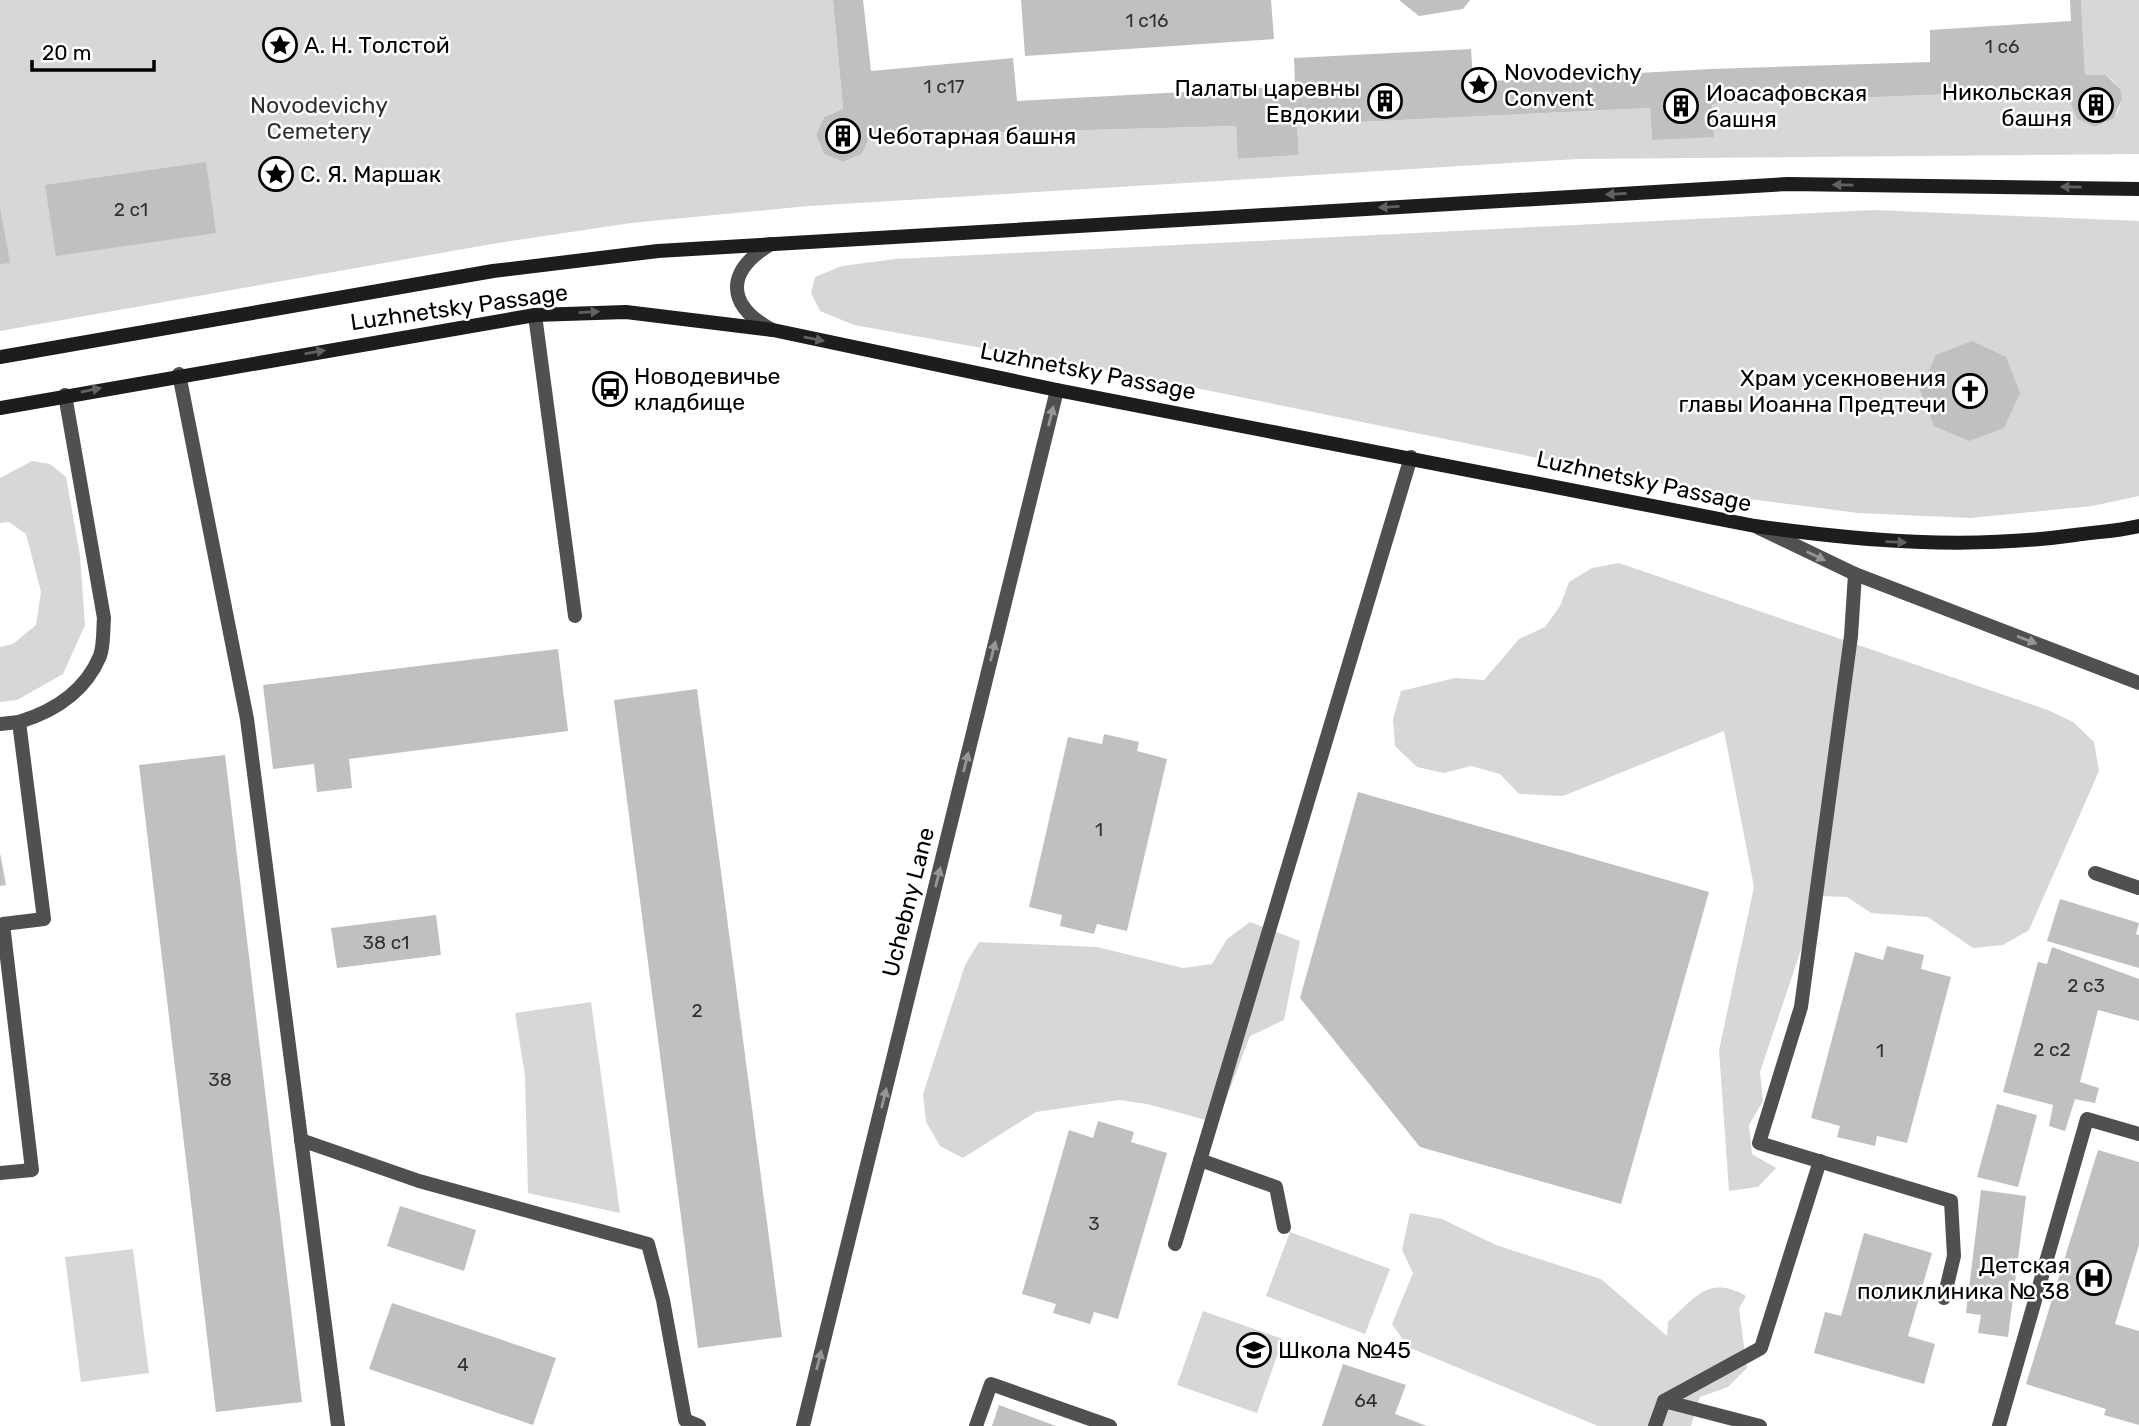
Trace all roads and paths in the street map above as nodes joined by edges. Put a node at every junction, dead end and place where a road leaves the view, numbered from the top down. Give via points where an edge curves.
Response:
1 (2139, 189) edge
2 (771, 244) junction
3 (535, 315) junction
4 (773, 330) junction
5 (0, 357) edge
6 (179, 374) junction
7 (1057, 390) junction
8 (65, 395) junction
9 (0, 408) edge
10 (1411, 457) junction
11 (1755, 526) junction
12 (2139, 526) edge
13 (1855, 574) junction
14 (575, 616) dead end
15 (2139, 683) edge
16 (19, 722) junction
17 (0, 724) edge
18 (2095, 873) dead end
19 (2139, 888) edge
20 (2139, 1134) edge
21 (301, 1140) junction
22 (1200, 1160) junction
23 (1819, 1161) junction
24 (0, 1173) edge
25 (1284, 1227) dead end
26 (1175, 1244) dead end
27 (1944, 1298) dead end
28 (1664, 1401) junction
29 (338, 1426) edge
30 (699, 1426) edge
31 (803, 1426) edge
32 (976, 1426) edge
33 (1110, 1426) edge
34 (1655, 1426) edge
35 (1760, 1426) edge
36 (1999, 1426) edge

1 -> 2 main road, Luzhnetsky Passage via 1788,184
2 - 4 street via 746,262 737,279 737,295 744,310
2 - 5 main road, Luzhnetsky Passage via 658,251 493,271
3 -> 4 main road, Luzhnetsky Passage via 626,312
6 -> 3 main road, Luzhnetsky Passage
3 - 14 street
4 -> 7 main road, Luzhnetsky Passage
8 -> 6 main road, Luzhnetsky Passage
6 - 21 street via 247,719
7 - 10 main road, Luzhnetsky Passage
31 -> 7 street, Uchebny Lane
8 - 9 main road, Luzhnetsky Passage
8 - 16 street via 104,618 101,654 67,701
10 - 11 main road, Luzhnetsky Passage
10 - 22 street
11 -> 12 main road via 1859,540 1958,544
11 -> 13 street, Luzhnetsky Passage
13 -> 15 street, Luzhnetsky Passage
13 - 23 street via 1851,636 1801,1007 1759,1143
16 - 17 street
16 - 24 street via 44,919 3,924 32,1170
18 - 19 street
20 - 36 street via 2087,1119
21 - 29 street
21 - 30 street via 419,1181 648,1244 685,1420
22 - 25 street via 1276,1187
22 - 26 street
23 - 27 street via 1951,1201 1954,1255
23 - 28 street via 1761,1348
28 - 34 street
28 - 35 street
32 - 33 street via 990,1384

